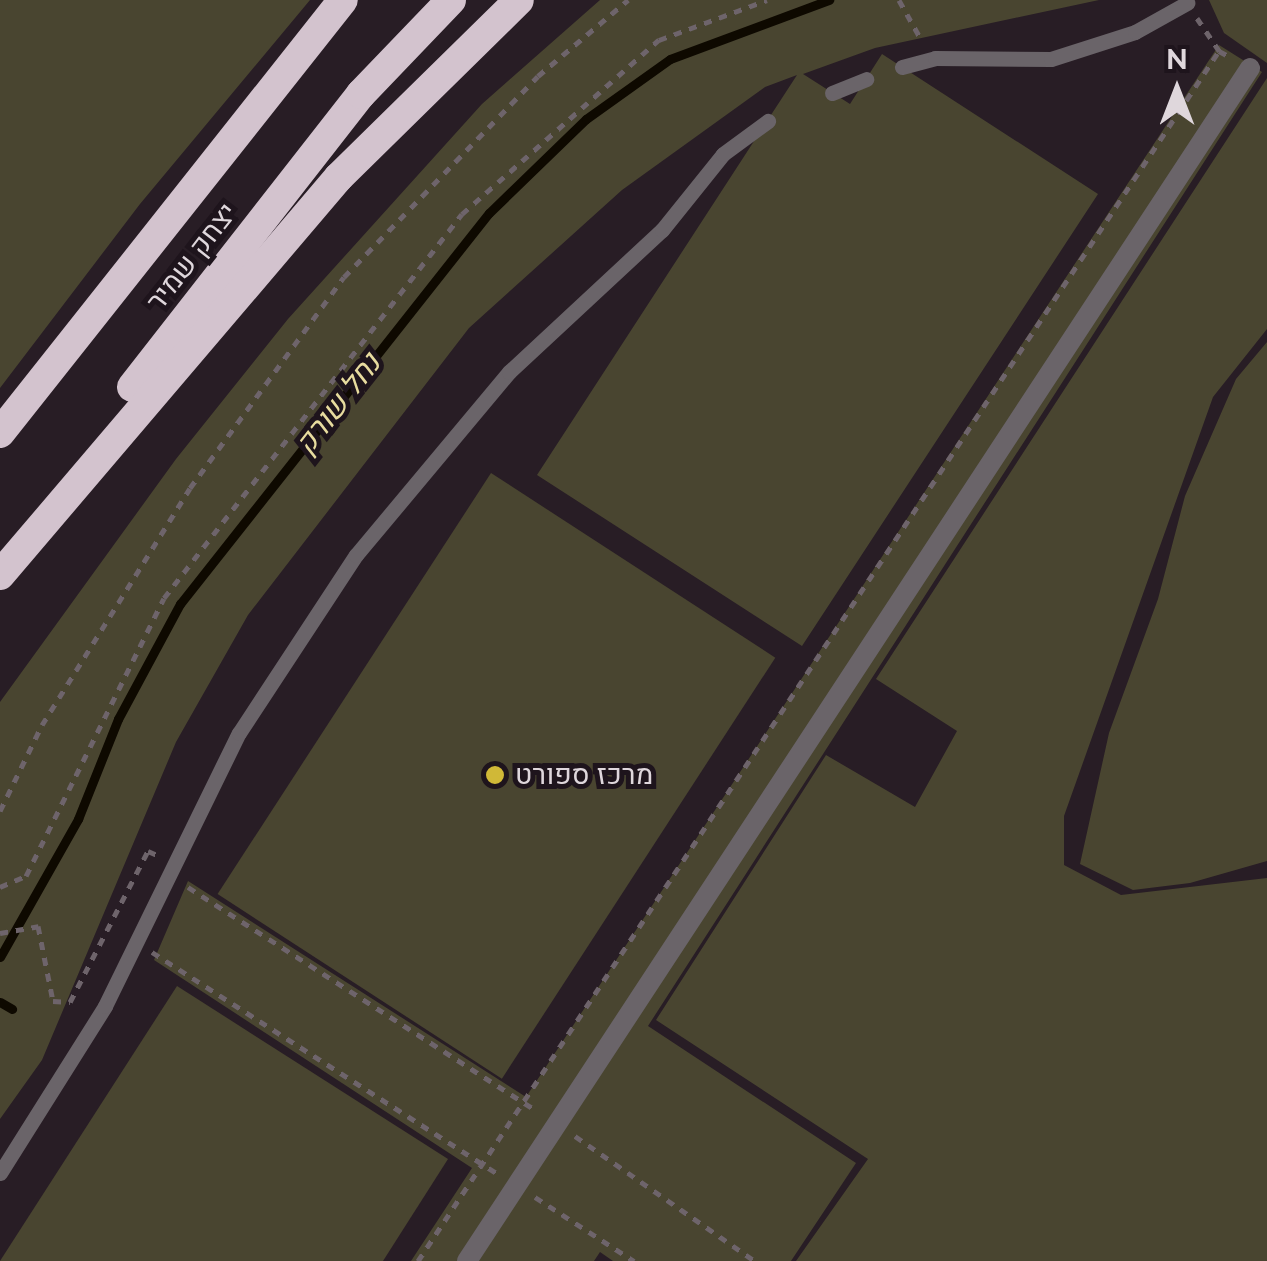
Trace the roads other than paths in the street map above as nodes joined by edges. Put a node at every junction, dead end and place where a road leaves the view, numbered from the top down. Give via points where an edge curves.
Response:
1 (344, 0) edge
2 (451, 0) edge
3 (519, 0) edge
4 (538, 0) edge
5 (1188, 3) road end
6 (902, 67) dead end
7 (1250, 68) road end
8 (440, 76) junction
9 (866, 79) dead end
10 (832, 93) dead end
11 (768, 122) dead end
12 (0, 433) edge
13 (0, 566) edge
14 (0, 575) edge
15 (0, 1173) edge
16 (466, 1261) edge

1 - 12 highway, יצחק שמיר
2 - 13 highway, יצחק שמיר via 361,94
3 - 8 highway
4 - 8 highway
5 - 6 lane via 1135,32 1051,59 935,58
7 - 16 street
8 - 14 highway via 237,292
9 - 10 lane
11 - 15 lane via 723,154 662,230 509,372 418,475 267,686 87,1036

